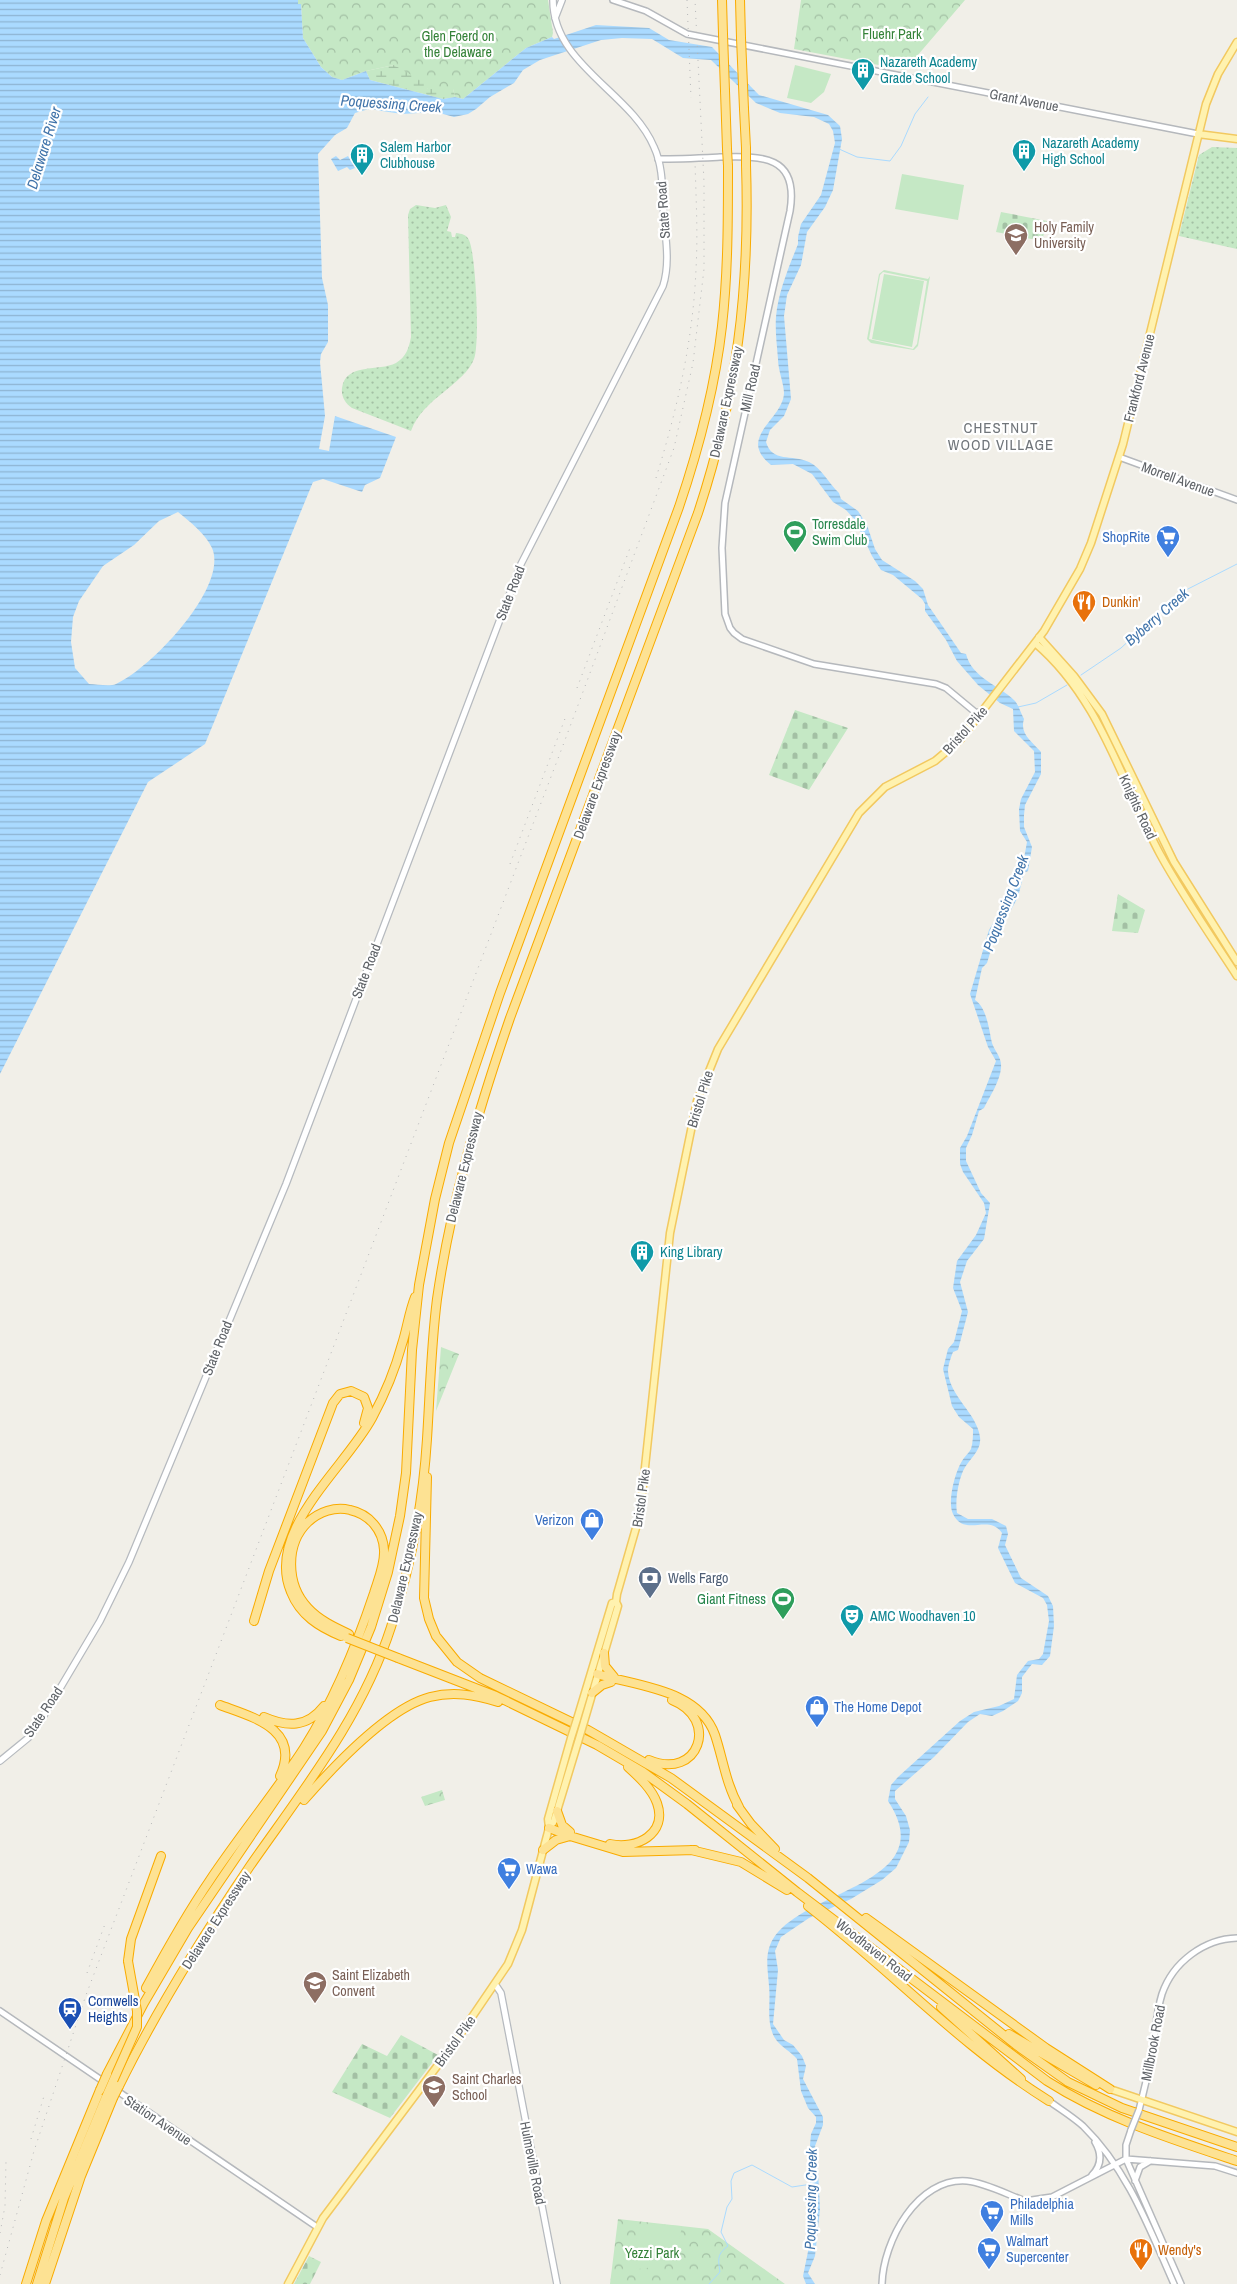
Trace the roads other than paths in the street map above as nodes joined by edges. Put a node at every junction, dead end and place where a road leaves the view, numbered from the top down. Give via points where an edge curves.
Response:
1 (553, 0) edge
2 (562, 0) edge
3 (613, 0) edge
4 (722, 0) edge
5 (740, 0) edge
6 (555, 18) junction
7 (1237, 42) edge
8 (1198, 134) junction
9 (1237, 139) edge
10 (658, 159) junction
11 (1119, 457) junction
12 (1237, 500) edge
13 (1037, 640) junction
14 (995, 695) joint
15 (982, 713) junction
16 (1237, 962) edge
17 (1237, 976) edge
18 (419, 1285) junction
19 (427, 1440) junction
20 (354, 1447) junction
21 (616, 1602) junction
22 (254, 1621) dead end
23 (348, 1636) junction
24 (604, 1653) junction
25 (399, 1656) junction
26 (594, 1675) junction
27 (614, 1680) junction
28 (336, 1688) junction
29 (592, 1693) junction
30 (525, 1711) junction
31 (557, 1714) junction
32 (617, 1746) junction
33 (613, 1754) junction
34 (0, 1761) edge
35 (737, 1805) junction
36 (557, 1810) junction
37 (250, 1823) junction
38 (549, 1828) junction
39 (570, 1834) junction
40 (272, 1838) junction
41 (543, 1850) junction
42 (691, 1850) junction
43 (161, 1856) dead end
44 (808, 1878) junction
45 (797, 1892) junction
46 (832, 1895) junction
47 (844, 1904) junction
48 (813, 1906) junction
49 (824, 1915) junction
50 (1237, 1938) edge
51 (900, 1970) junction
52 (495, 1984) junction
53 (0, 2010) edge
54 (971, 2010) junction
55 (127, 2035) junction
56 (1110, 2089) junction
57 (110, 2098) junction
58 (1049, 2101) junction
59 (1141, 2102) junction
60 (1237, 2132) edge
61 (1091, 2135) junction
62 (1237, 2147) edge
63 (1126, 2159) junction
64 (1237, 2160) edge
65 (1152, 2161) junction
66 (1115, 2163) junction
67 (1237, 2172) edge
68 (1091, 2177) junction
69 (1135, 2181) junction
70 (318, 2227) junction
71 (26, 2284) edge
72 (37, 2284) edge
73 (45, 2284) edge
74 (288, 2284) edge
75 (556, 2284) edge
76 (882, 2284) edge
77 (1174, 2284) edge
78 (1181, 2284) edge

1 - 6 main road
2 - 6 main road
3 - 8 street, Grant Avenue via 646,11 687,34
4 - 18 highway, Delaware Expressway, bridge via 728,252 716,367 699,444 676,516 466,1088 438,1185
5 - 19 highway, Delaware Expressway, bridge via 748,243 742,321 724,424 698,513 513,1011 474,1127 453,1205 442,1266 432,1347
6 - 10 main road via 560,34 573,52 642,127 655,147
7 - 8 main road, Frankford Avenue via 1211,88
8 - 9 main road, Grant Avenue
8 - 11 main road, Frankford Avenue
10 - 15 street, Mill Road via 760,157 779,166 792,187 790,211 725,503 722,548 726,614 730,628 742,639 814,664 936,684 946,688 975,712
10 - 34 main road, State Road via 667,259 662,291 522,562 286,1184 123,1576 40,1722 28,1738
11 - 12 street, Morrell Avenue
11 - 13 main road, Frankford Avenue via 1084,561 1068,593
13 - 14 main road, Frankford Avenue
13 - 16 main road, Knights Road via 1074,676 1102,714 1174,862
13 - 17 main road, Knights Road via 1094,714 1160,854
14 - 15 main road, Bristol Pike
15 - 21 main road, Bristol Pike via 946,753 889,784 862,808 725,1038 704,1080 692,1117 670,1233 640,1514
18 - 20 highway via 390,1382
18 - 55 highway, Delaware Expressway via 401,1509 388,1572 366,1643 319,1738 203,1904
19 - 31 highway via 424,1598 432,1628 444,1649 464,1668
19 - 40 highway, Delaware Expressway via 414,1536 384,1646 345,1728
20 - 22 highway via 368,1408 362,1395 348,1391 340,1394 333,1403 269,1572
20 - 23 highway via 302,1517 290,1540 285,1563 288,1585 304,1613 320,1626
21 - 24 main road, Bristol Pike via 618,1606
21 - 26 main road, Bristol Pike via 612,1603
23 - 25 highway
23 - 28 highway via 321,1620 306,1606 297,1591 292,1572 293,1549 301,1530 316,1516 336,1509 354,1511 370,1520 382,1536 384,1553 369,1608
24 - 26 main road, Bristol Pike
24 - 27 highway via 605,1666
25 - 30 highway
25 - 31 highway
26 - 27 highway
26 - 29 main road, Bristol Pike
26 - 38 main road, Bristol Pike, bridge via 571,1738 548,1819
27 - 29 highway
27 - 32 highway via 678,1702 695,1719 700,1734 692,1754 676,1764 656,1763
27 - 35 highway via 678,1697 701,1713 715,1735
28 - 37 highway via 300,1753
28 - 37 highway via 314,1718 294,1725 221,1703 269,1725 278,1734 284,1748 282,1773
29 - 36 main road, Bristol Pike, bridge
30 - 33 highway, Woodhaven Road
30 - 40 highway via 482,1696 464,1694 439,1695 411,1704 348,1755
31 - 32 highway, Woodhaven Road
32 - 44 highway, Woodhaven Road via 687,1789
33 - 39 highway via 655,1798 660,1816 655,1830 645,1840 625,1846
33 - 45 highway, Woodhaven Road via 687,1804
35 - 44 highway via 765,1843
35 - 46 highway via 777,1851
36 - 38 main road, Bristol Pike
36 - 39 highway via 562,1825
37 - 55 highway via 174,1937 136,2008
38 - 39 highway
38 - 41 main road, Bristol Pike
39 - 41 highway
39 - 42 highway via 630,1852
40 - 57 highway, Delaware Expressway, bridge via 198,1946
41 - 52 main road, Bristol Pike via 517,1945
42 - 45 highway via 744,1860
42 - 48 highway via 741,1862
43 - 57 highway, bridge via 131,1939 128,1961 137,2027
44 - 46 highway, Woodhaven Road
45 - 48 highway, Woodhaven Road
46 - 47 highway, Woodhaven Road
47 - 54 highway, Woodhaven Road
47 - 56 highway via 1046,2048
48 - 49 highway, Woodhaven Road
49 - 51 highway, Woodhaven Road
49 - 58 highway via 974,2050
50 - 59 street, Millbrook Road via 1209,1944 1188,1957 1165,1987
51 - 58 highway via 1006,2067
51 - 64 highway, Woodhaven Road via 1068,2095 1111,2116
52 - 70 main road, Bristol Pike
52 - 75 main road, Hulmeville Road via 501,1993
53 - 70 street, Station Avenue
54 - 56 highway via 1060,2066
54 - 62 highway, Woodhaven Road via 1036,2060 1088,2092 1122,2108
55 - 71 highway, Delaware Expressway, bridge via 107,2074 56,2196
56 - 59 main road
57 - 72 highway via 64,2198
57 - 73 highway, Delaware Expressway
58 - 61 street
59 - 60 main road
59 - 63 street, Millbrook Road, bridge via 1126,2145
61 - 66 street
61 - 68 street via 1100,2156 1098,2168
63 - 65 street
63 - 66 street
63 - 69 street
65 - 67 street via 1215,2166
65 - 69 street via 1140,2166
66 - 68 street
66 - 77 street via 1144,2215
68 - 76 street via 1060,2193 1032,2201 966,2181 936,2187 920,2199 901,2224 889,2250
69 - 78 street
70 - 74 main road, Bristol Pike

